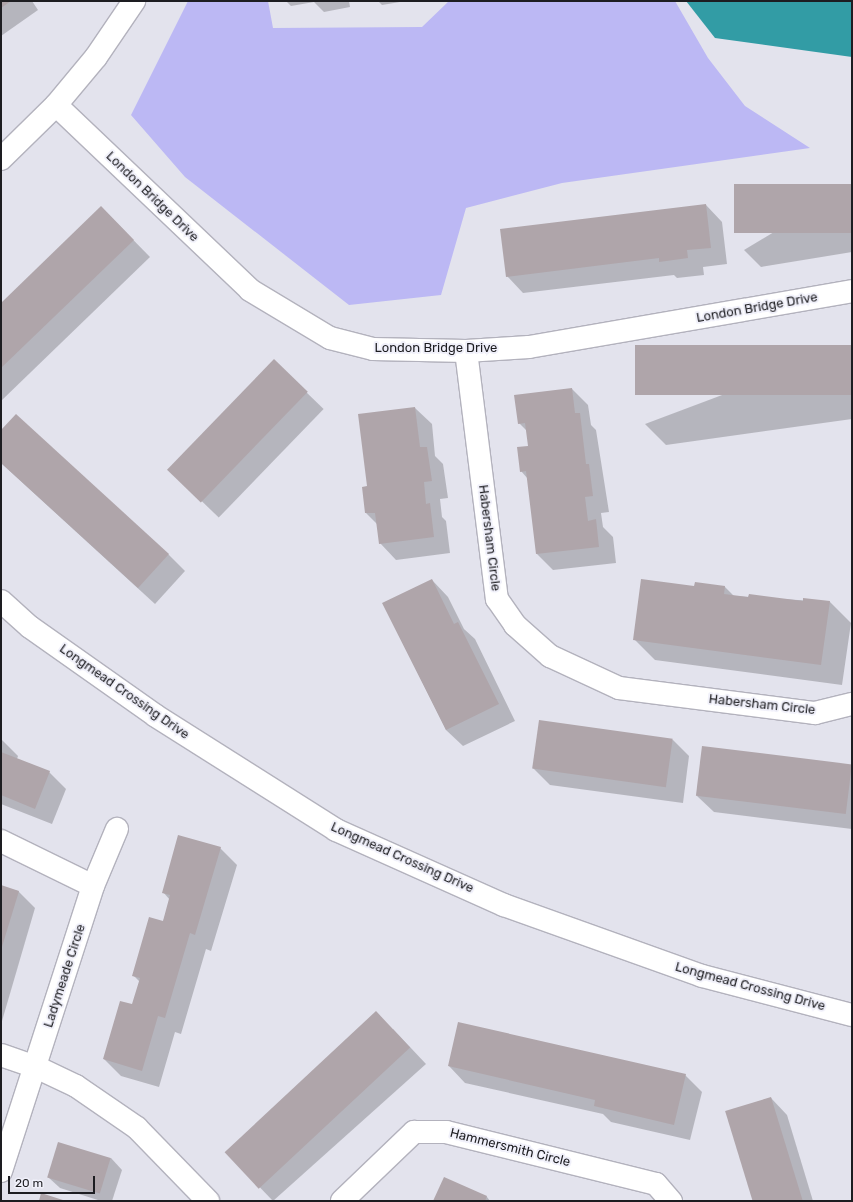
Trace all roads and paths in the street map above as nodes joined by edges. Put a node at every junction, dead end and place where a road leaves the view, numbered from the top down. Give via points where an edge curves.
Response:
1 (134, 1) edge
2 (56, 105) junction
3 (1, 159) edge
4 (852, 291) edge
5 (466, 351) junction
6 (1, 601) edge
7 (852, 704) edge
8 (117, 829) dead end
9 (1, 841) edge
10 (94, 886) junction
11 (852, 1014) edge
12 (1, 1055) edge
13 (36, 1067) junction
14 (1, 1171) edge
15 (208, 1201) edge
16 (342, 1201) edge
17 (671, 1201) edge

1 - 2 street via 96,57
2 - 3 street
2 - 5 street, London Bridge Drive via 250,290 330,338 373,349
4 - 5 street, London Bridge Drive via 529,347
5 - 7 street, Habersham Circle via 497,599 515,625 550,656 619,688 815,714
6 - 11 street, Longmead Crossing Drive via 30,627 156,716 336,830 504,905 702,976
8 - 10 street, Ladymeade Circle
9 - 10 street
10 - 13 street, Ladymeade Circle
12 - 13 street
13 - 14 street, Ladymeade Circle
13 - 15 street via 76,1086 137,1128
16 - 17 street, Hammersmith Circle via 414,1132 446,1132 656,1184

